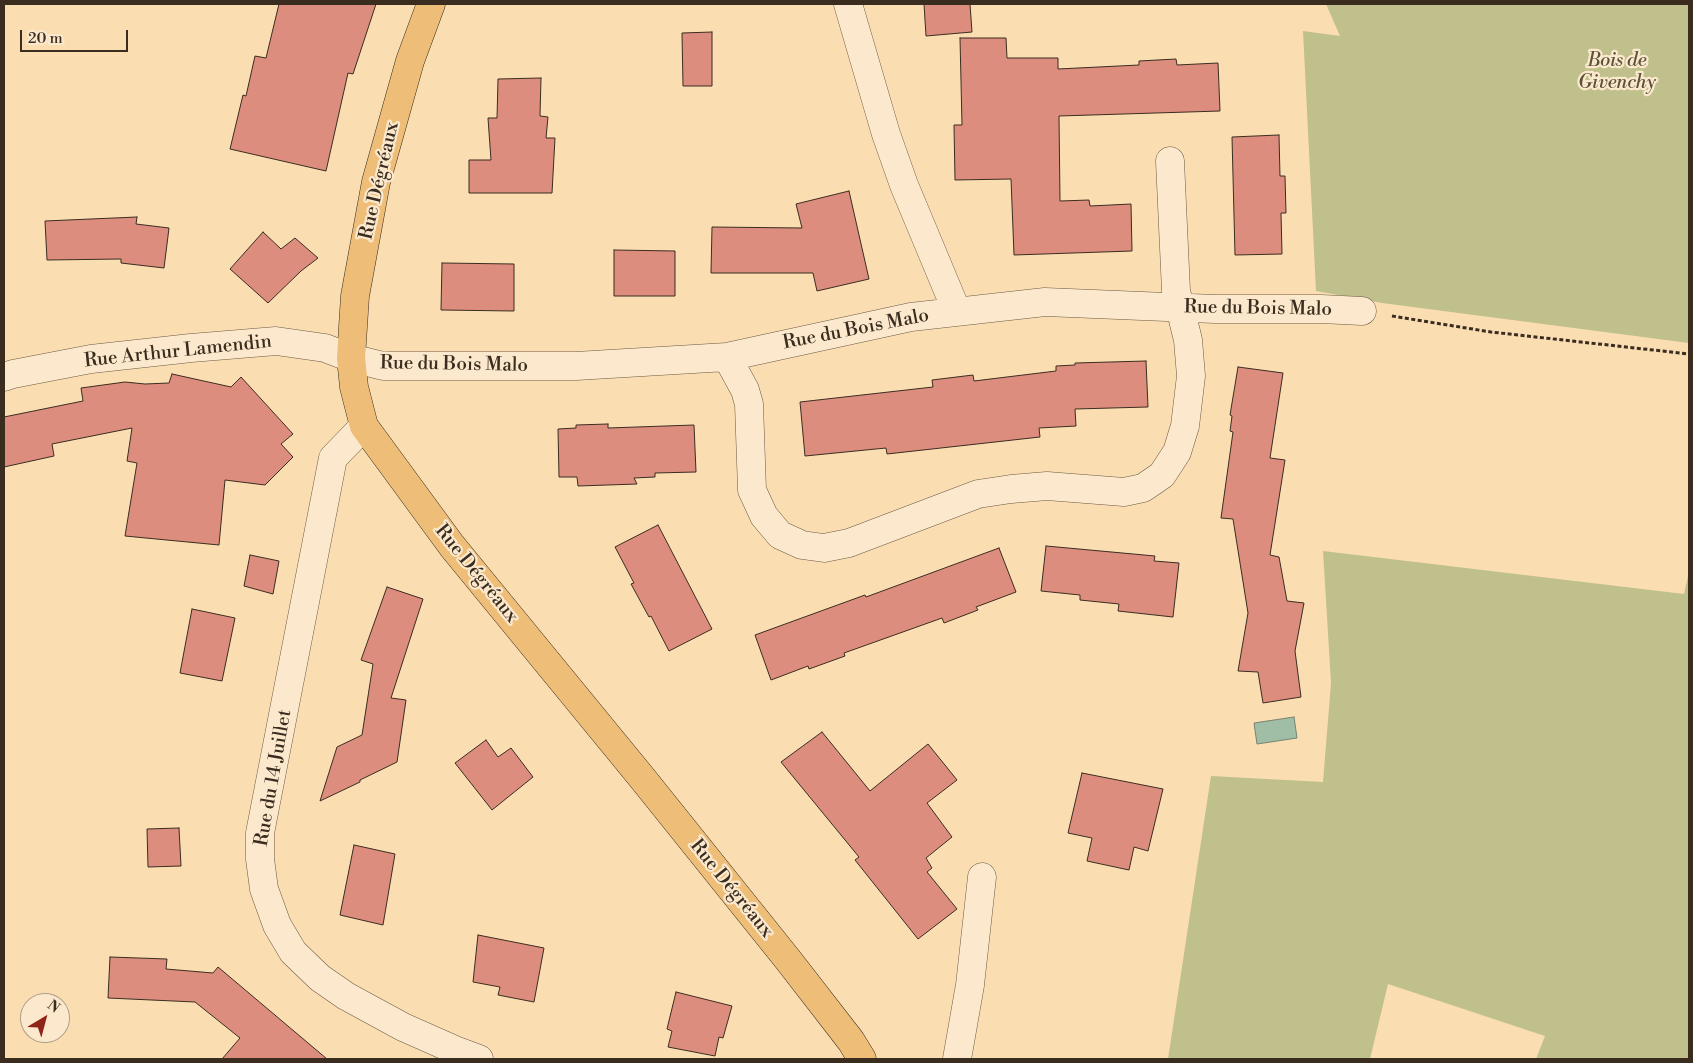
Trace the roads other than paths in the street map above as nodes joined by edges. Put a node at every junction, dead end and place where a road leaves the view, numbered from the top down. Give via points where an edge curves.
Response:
1 (431, 4) edge
2 (848, 4) edge
3 (1170, 161) dead end
4 (1179, 307) junction
5 (1362, 311) road end
6 (957, 312) junction
7 (728, 357) junction
8 (351, 358) junction
9 (4, 377) edge
10 (364, 426) junction
11 (982, 877) dead end
12 (479, 1059) edge
13 (862, 1059) edge
14 (957, 1059) edge

1 - 8 main road, Rue Dégréaux via 410,61 376,182 355,296
2 - 6 street via 904,185
3 - 4 street
4 - 5 street, Rue du Bois Malo
4 - 6 street, Rue du Bois Malo via 1045,302
4 - 7 street via 1188,340 1191,376 1185,426 1177,452 1162,475 1143,488 1124,492 1047,486 978,494 849,543 824,548 802,544 780,534 764,516 752,490 749,404
6 - 7 street, Rue du Bois Malo via 911,317
7 - 8 street, Rue du Bois Malo via 529,367 383,366
8 - 9 street, Rue Arthur Lamendin via 325,348 276,341 91,359
8 - 10 main road, Rue Dégréaux
10 - 12 street, Rue du 14 Juillet via 333,458 260,833 264,890 277,925 293,952 320,978 403,1027
10 - 13 main road, Rue Dégréaux via 452,546 789,961
11 - 14 street via 970,985

